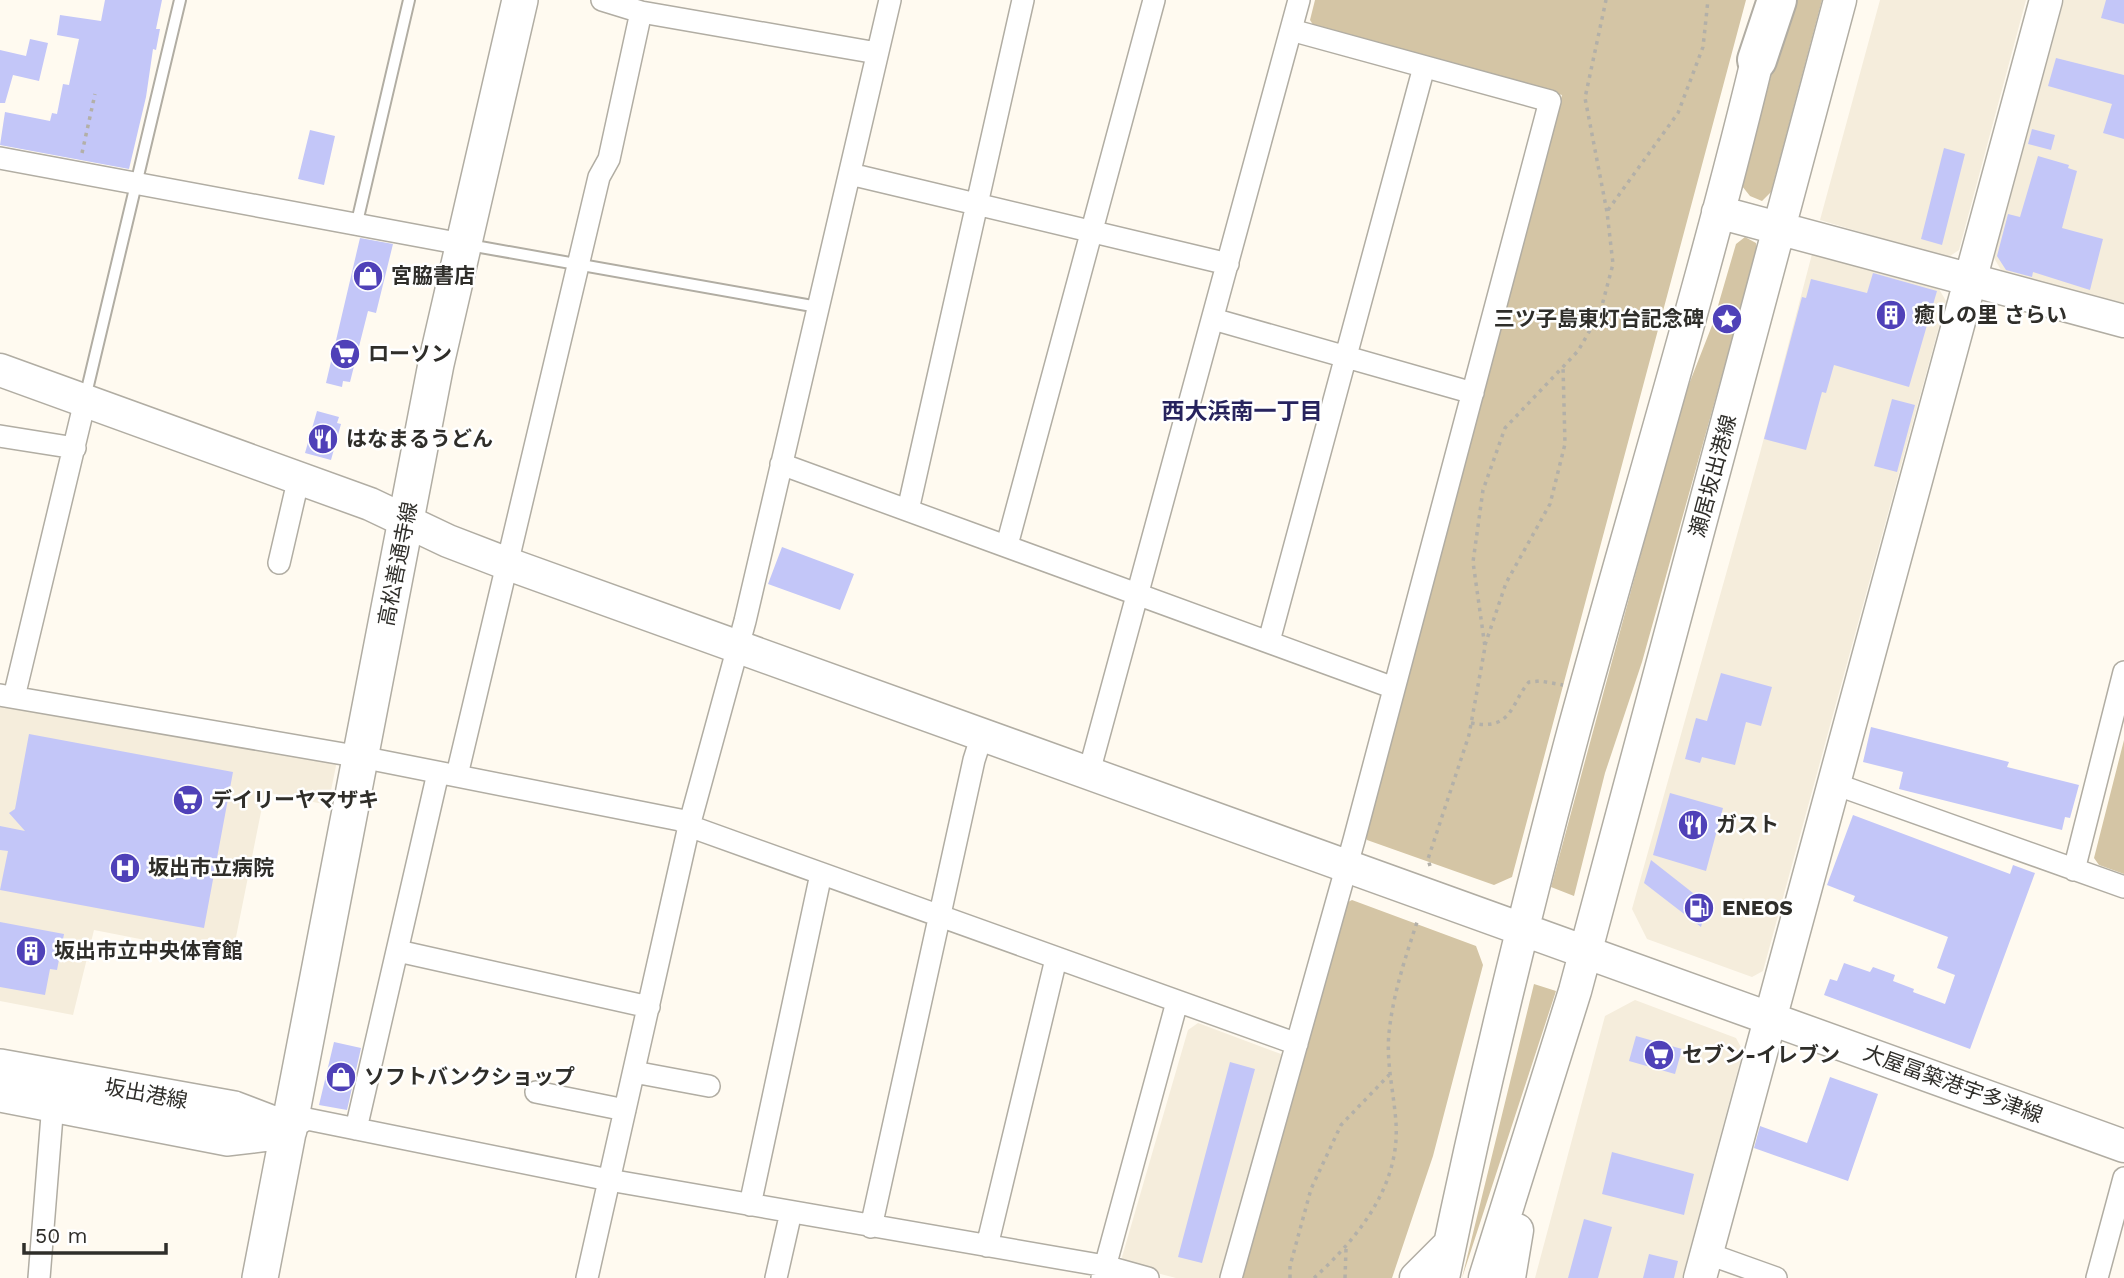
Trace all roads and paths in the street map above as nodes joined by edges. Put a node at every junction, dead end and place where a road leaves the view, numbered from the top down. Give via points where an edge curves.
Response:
1 (180, 0) edge
2 (409, 0) edge
3 (520, 0) edge
4 (602, 0) edge
5 (890, 0) edge
6 (1023, 0) edge
7 (1154, 0) edge
8 (1299, 0) edge
9 (1606, 0) edge
10 (1708, 0) edge
11 (1771, 0) edge
12 (1778, 0) edge
13 (1840, 0) edge
14 (2046, 0) edge
15 (641, 12) junction
16 (1291, 30) junction
17 (877, 53) junction
18 (1757, 60) junction
19 (1424, 66) junction
20 (95, 94) dead end
21 (0, 158) edge
22 (78, 172) junction
23 (850, 174) junction
24 (137, 183) junction
25 (977, 204) junction
26 (1607, 212) junction
27 (1718, 212) junction
28 (357, 222) junction
29 (1780, 228) junction
30 (1092, 232) junction
31 (462, 244) junction
32 (579, 264) junction
33 (1228, 264) junction
34 (1971, 280) junction
35 (818, 307) junction
36 (1213, 319) junction
37 (2124, 321) edge
38 (1346, 357) junction
39 (1563, 366) junction
40 (0, 370) edge
41 (1473, 393) junction
42 (85, 401) junction
43 (0, 436) edge
44 (75, 448) junction
45 (781, 464) junction
46 (299, 477) junction
47 (908, 510) junction
48 (407, 521) junction
49 (1007, 545) junction
50 (279, 563) dead end
51 (508, 564) junction
52 (1139, 593) junction
53 (1269, 641) junction
54 (737, 647) junction
55 (1485, 647) junction
56 (2124, 672) edge
57 (1569, 686) dead end
58 (1394, 688) junction
59 (7, 696) edge
60 (1471, 723) junction
61 (982, 735) junction
62 (361, 757) junction
63 (1089, 772) junction
64 (447, 774) junction
65 (1835, 784) junction
66 (689, 826) junction
67 (1347, 865) junction
68 (1430, 866) dead end
69 (2074, 870) junction
70 (821, 874) junction
71 (2124, 887) edge
72 (937, 916) junction
73 (1418, 919) dead end
74 (1523, 929) junction
75 (398, 951) junction
76 (1585, 951) junction
77 (1056, 959) junction
78 (1177, 1002) junction
79 (649, 1007) junction
80 (1772, 1018) junction
81 (1297, 1044) junction
82 (0, 1067) edge
83 (634, 1072) junction
84 (1390, 1075) junction
85 (709, 1086) dead end
86 (536, 1093) dead end
87 (0, 1094) edge
88 (53, 1103) junction
89 (625, 1110) junction
90 (1536, 1118) junction
91 (356, 1129) junction
92 (289, 1130) junction
93 (2124, 1146) edge
94 (2124, 1178) edge
95 (609, 1180) junction
96 (750, 1205) junction
97 (791, 1212) junction
98 (871, 1227) junction
99 (1450, 1245) junction
100 (987, 1247) junction
101 (1346, 1249) junction
102 (1703, 1265) edge
103 (1103, 1272) edge
104 (40, 1278) edge
105 (260, 1278) edge
106 (587, 1278) edge
107 (776, 1278) edge
108 (1148, 1278) edge
109 (1231, 1278) edge
110 (1290, 1278) edge
111 (1314, 1278) edge
112 (1345, 1278) edge
113 (1416, 1278) edge
114 (1443, 1278) edge
115 (1485, 1278) edge
116 (1509, 1278) edge
117 (1776, 1278) edge
118 (2097, 1278) edge

1 - 24 lane
2 - 28 lane
3 - 31 main road, 高松善通寺線
4 - 15 street
5 - 17 street
6 - 25 street
7 - 30 street
8 - 16 street
9 - 26 path via 1585,98
10 - 26 path via 1703,47 1678,113
11 - 18 main road
12 - 18 highway
13 - 29 main road, 瀬居坂出港線
14 - 34 main road
15 - 17 street
15 - 32 street via 609,159 599,177
16 - 19 street
16 - 33 street
17 - 23 street
18 - 27 main road
19 - 38 street
19 - 41 street via 1550,101
20 - 22 path
21 - 22 street
22 - 24 street
23 - 25 street
23 - 35 street
24 - 28 street
24 - 42 lane
25 - 30 street
25 - 47 street
26 - 39 path via 1612,264 1600,313 1578,351
27 - 29 main road
27 - 74 main road
28 - 31 street
29 - 34 main road
29 - 76 main road, 瀬居坂出港線
30 - 33 street
30 - 49 street
31 - 32 lane
31 - 48 main road, 高松善通寺線
32 - 35 lane
32 - 51 street
33 - 36 street
34 - 37 main road
34 - 65 main road
35 - 45 street
36 - 38 street
36 - 52 street
38 - 41 street
38 - 53 street
39 - 55 path via 1565,444 1550,504 1506,583
39 - 55 path via 1505,428 1483,490 1473,562
40 - 42 main road, 大屋冨築港宇多津線
41 - 58 street
42 - 44 street
42 - 46 main road, 大屋冨築港宇多津線
43 - 44 street
44 - 59 street
45 - 47 street
45 - 54 street
46 - 48 main road, 大屋冨築港宇多津線
46 - 50 street
47 - 49 street
48 - 51 main road, 大屋冨築港宇多津線
48 - 62 main road, 高松善通寺線
49 - 52 street
51 - 54 main road, 大屋冨築港宇多津線
51 - 64 street
52 - 53 street
52 - 63 street
53 - 58 street
54 - 61 main road, 大屋冨築港宇多津線
54 - 66 street
55 - 60 path
56 - 69 street
57 - 60 path via 1529,682 1513,712 1486,726
58 - 67 street
59 - 62 street
60 - 68 path via 1428,859
61 - 63 main road, 大屋冨築港宇多津線
61 - 72 street
62 - 64 street
62 - 92 main road, 高松善通寺線
63 - 67 main road, 大屋冨築港宇多津線
64 - 66 street via 680,820
64 - 75 street
65 - 69 street
65 - 80 main road
66 - 70 street
66 - 79 street
67 - 74 main road, 大屋冨築港宇多津線
67 - 81 street
69 - 71 street
70 - 72 street
70 - 96 street
72 - 77 street
72 - 98 street
73 - 84 path via 1396,987 1389,1034
74 - 76 main road, 大屋冨築港宇多津線
74 - 99 main road via 1479,1103
75 - 79 street
75 - 91 street
76 - 80 main road, 大屋冨築港宇多津線
76 - 90 main road
77 - 78 street
77 - 100 street
78 - 81 street
78 - 103 street
79 - 83 street
80 - 93 main road, 大屋冨築港宇多津線
80 - 102 main road
81 - 109 street
82 - 92 main road, 坂出港線 via 234,1109
83 - 85 street
83 - 89 street
84 - 101 path via 1396,1126 1388,1179 1362,1230
84 - 110 path via 1341,1125 1311,1189
86 - 89 street
87 - 88 main road, 坂出港線
88 - 92 main road, 坂出港線 via 228,1138
88 - 104 street
89 - 95 street
90 - 115 main road
90 - 116 main road
91 - 92 street via 307,1119
91 - 95 street
92 - 105 main road
94 - 118 street
95 - 96 street
95 - 106 street
96 - 97 street
97 - 98 street
97 - 107 street
98 - 100 street
99 - 113 main road
99 - 114 main road
100 - 103 street
101 - 111 path
101 - 112 path
102 - 117 street
103 - 108 street

